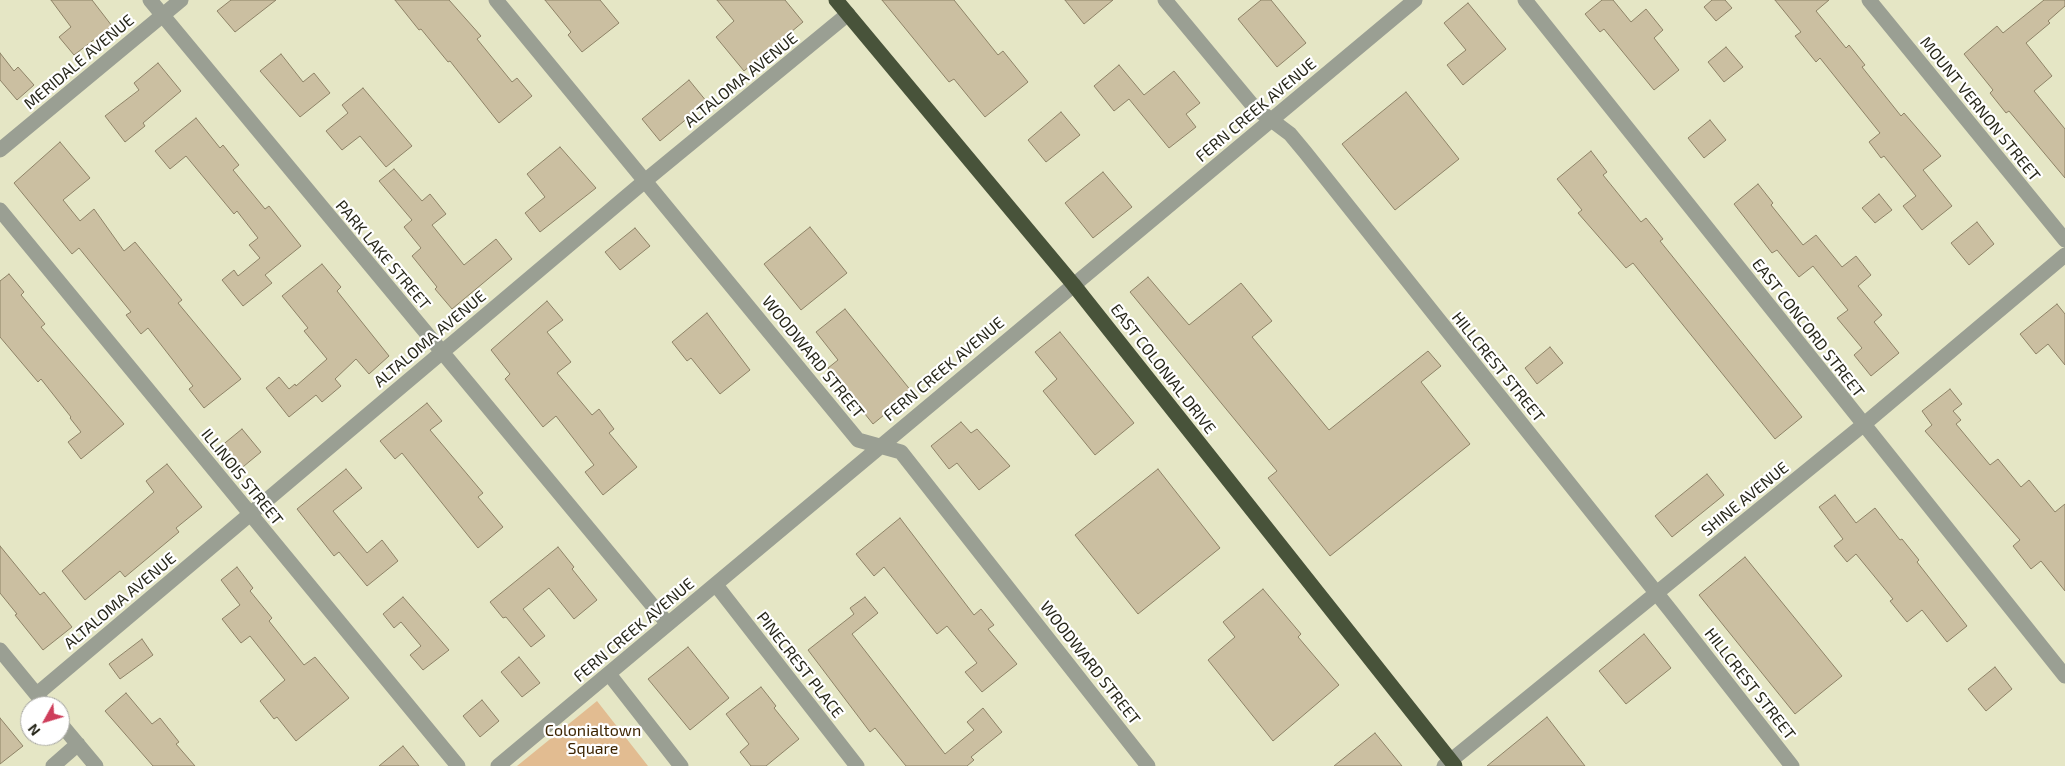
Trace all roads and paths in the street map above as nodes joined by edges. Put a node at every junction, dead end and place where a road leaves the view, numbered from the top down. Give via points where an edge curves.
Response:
1 (150, 0) edge
2 (181, 0) edge
3 (496, 0) edge
4 (836, 0) edge
5 (1165, 0) edge
6 (1415, 0) edge
7 (1525, 0) edge
8 (1869, 0) edge
9 (848, 14) junction
10 (162, 15) junction
11 (1272, 121) junction
12 (0, 150) edge
13 (646, 180) junction
14 (0, 210) edge
15 (2065, 240) edge
16 (2065, 255) edge
17 (1073, 284) junction
18 (441, 353) junction
19 (1863, 425) junction
20 (880, 446) junction
21 (250, 515) junction
22 (716, 585) junction
23 (1657, 594) junction
24 (667, 623) junction
25 (0, 650) edge
26 (609, 674) junction
27 (2065, 676) edge
28 (36, 694) joint
29 (70, 735) edge
30 (78, 744) junction
31 (1450, 764) edge
32 (53, 766) edge
33 (96, 766) edge
34 (458, 766) edge
35 (498, 766) edge
36 (681, 766) edge
37 (857, 766) edge
38 (1148, 766) edge
39 (1792, 766) edge

1 - 10 street, PARK LAKE STREET
2 - 10 street, MERIDALE AVENUE
3 - 13 street, WOODWARD STREET
4 - 9 highway, EAST COLONIAL DRIVE
5 - 11 street, HILLCREST STREET via 1254,107
6 - 11 street, FERN CREEK AVENUE
7 - 19 street, EAST CONCORD STREET
8 - 15 street, MOUNT VERNON STREET
9 - 13 street, ALTALOMA AVENUE
9 - 17 highway, EAST COLONIAL DRIVE
10 - 12 street, MERIDALE AVENUE
10 - 18 street, PARK LAKE STREET
11 - 17 street, FERN CREEK AVENUE
11 - 23 street, HILLCREST STREET via 1290,134 1305,152
13 - 18 street, ALTALOMA AVENUE
13 - 20 street, WOODWARD STREET via 858,440
14 - 21 street, ILLINOIS STREET
16 - 19 street, SHINE AVENUE
17 - 20 street, FERN CREEK AVENUE
17 - 31 highway, EAST COLONIAL DRIVE
18 - 21 street, ALTALOMA AVENUE
18 - 24 street, PARK LAKE STREET
19 - 23 street, SHINE AVENUE
19 - 27 street, EAST CONCORD STREET
20 - 22 street, FERN CREEK AVENUE
20 - 38 street, WOODWARD STREET via 901,452
21 - 28 street, ALTALOMA AVENUE
21 - 34 street, ILLINOIS STREET
22 - 24 street, FERN CREEK AVENUE
22 - 37 street, PINECREST PLACE
23 - 31 street, SHINE AVENUE
23 - 39 street, HILLCREST STREET
24 - 26 street, FERN CREEK AVENUE
25 - 28 street
26 - 35 street, FERN CREEK AVENUE
26 - 36 street
29 - 30 street
30 - 32 street
30 - 33 street

